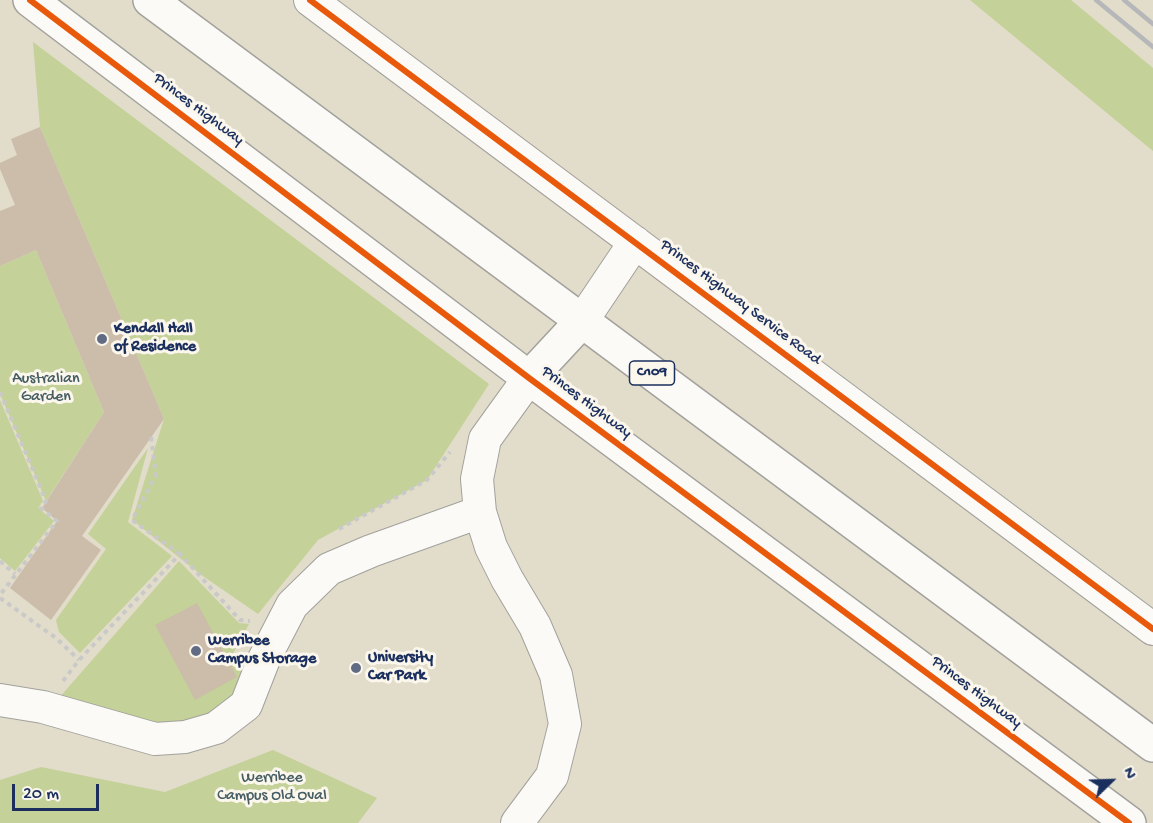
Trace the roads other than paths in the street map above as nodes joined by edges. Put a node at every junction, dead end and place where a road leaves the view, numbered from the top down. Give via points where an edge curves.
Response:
1 (30, 0) edge
2 (150, 0) edge
3 (310, 0) edge
4 (635, 242) junction
5 (582, 321) junction
6 (529, 378) junction
7 (480, 512) junction
8 (1153, 629) edge
9 (0, 700) edge
10 (1153, 745) edge
11 (517, 823) edge
12 (1129, 823) edge

1 - 6 highway, Princes Highway
2 - 5 highway, C109
3 - 4 street, Princes Highway Service Road
4 - 5 street
4 - 8 street, Princes Highway Service Road
5 - 6 highway
5 - 10 highway, C109
6 - 7 street via 486,439 477,479
6 - 12 highway, Princes Highway
7 - 9 street via 329,569 292,605 246,705 216,728 155,740 43,707
7 - 11 street via 491,547 535,626 556,675 565,724 552,776

